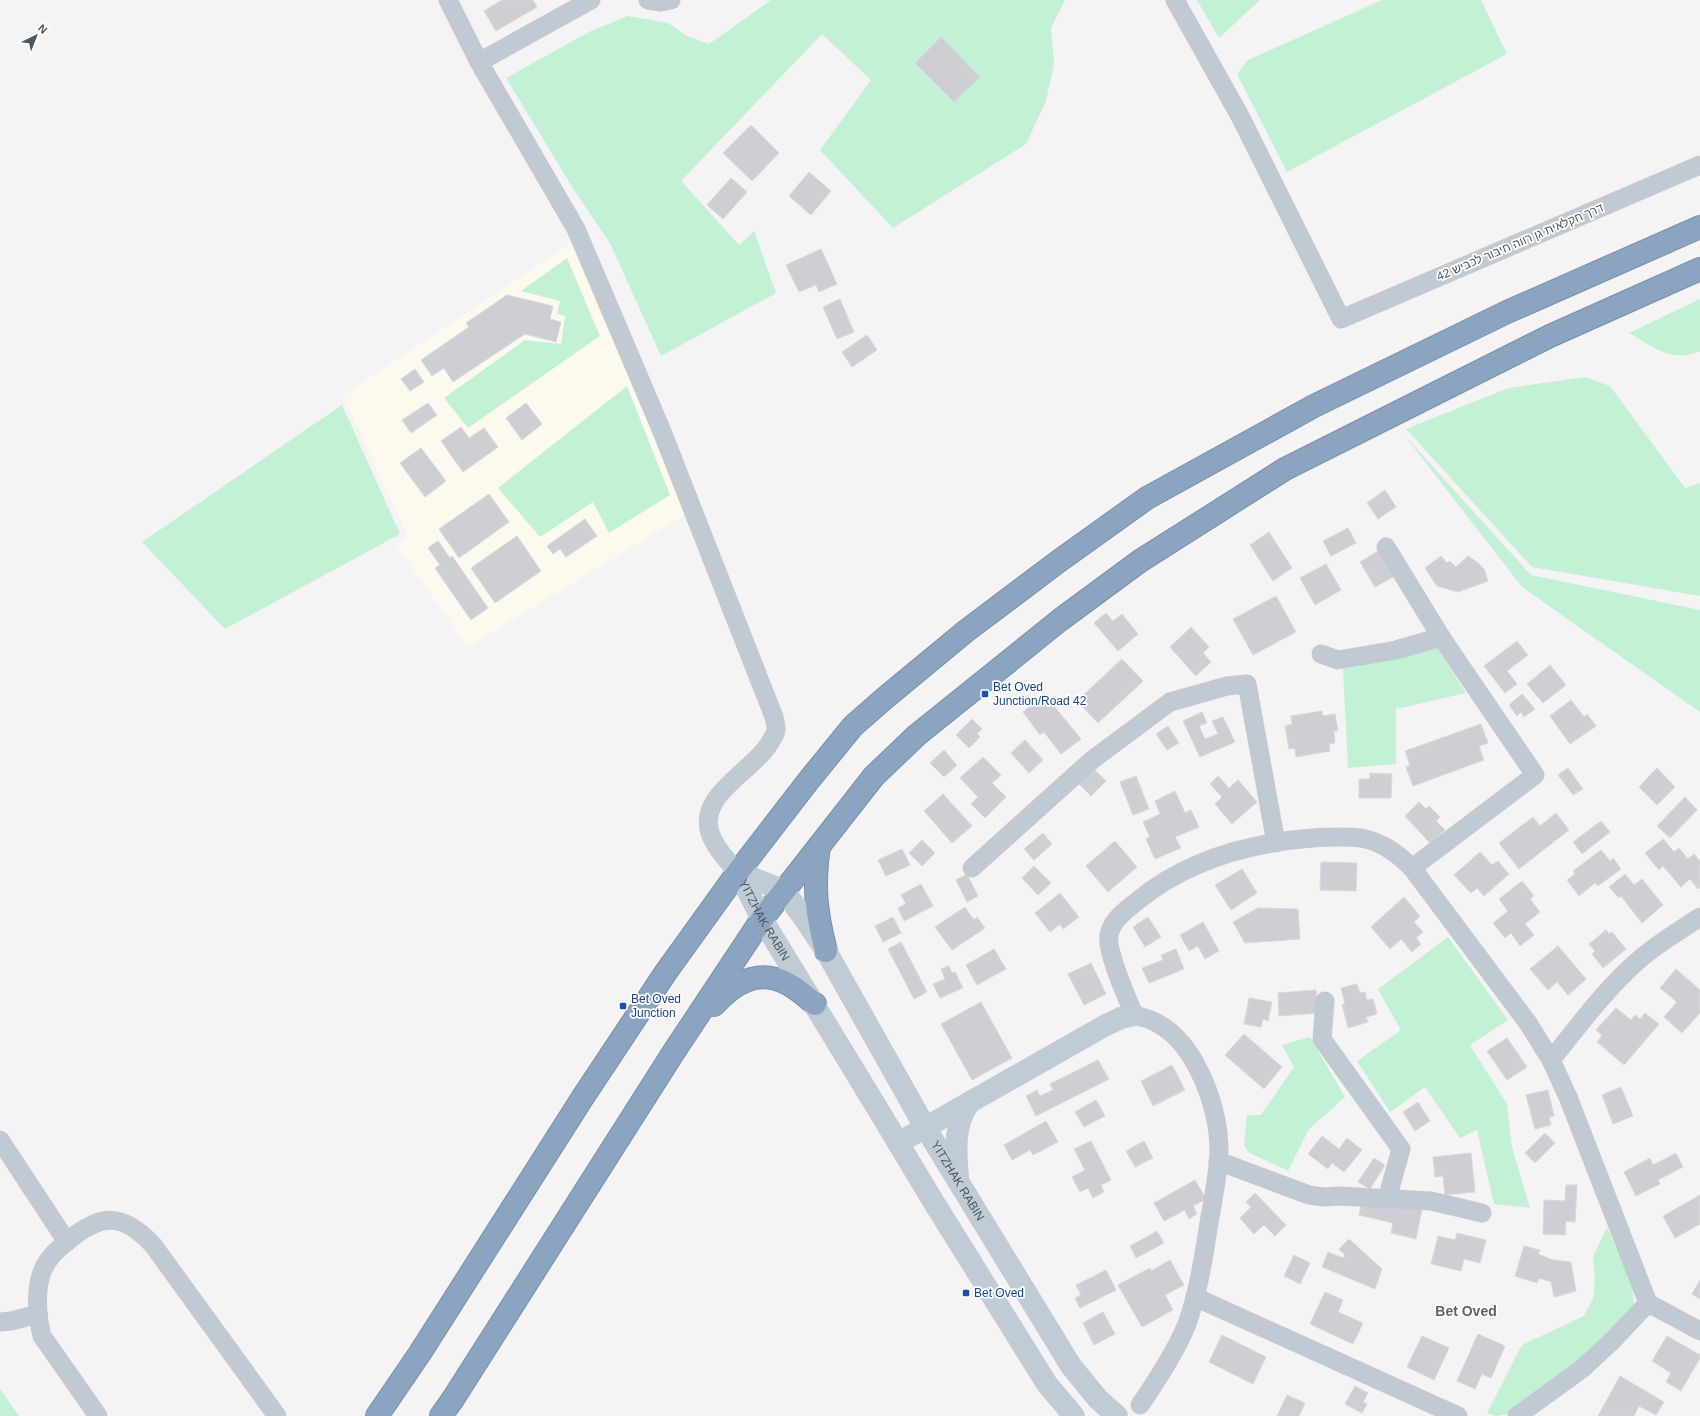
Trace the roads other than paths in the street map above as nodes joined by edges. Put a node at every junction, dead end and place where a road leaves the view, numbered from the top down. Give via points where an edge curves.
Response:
1 (448, 0) edge
2 (591, 0) edge
3 (648, 0) edge
4 (671, 0) edge
5 (1175, 0) edge
6 (479, 62) junction
7 (1700, 164) edge
8 (1700, 227) edge
9 (1700, 269) edge
10 (1386, 547) dead end
11 (1441, 637) junction
12 (1321, 654) dead end
13 (1276, 843) junction
14 (819, 845) junction
15 (972, 868) dead end
16 (1412, 868) junction
17 (738, 872) junction
18 (784, 891) junction
19 (1700, 917) edge
20 (762, 919) junction
21 (826, 951) junction
22 (1325, 1001) dead end
23 (815, 1004) junction
24 (1134, 1015) junction
25 (675, 1050) junction
26 (1551, 1060) junction
27 (969, 1103) junction
28 (926, 1127) junction
29 (0, 1140) edge
30 (898, 1143) junction
31 (1218, 1161) junction
32 (958, 1182) junction
33 (1387, 1199) junction
34 (1482, 1213) dead end
35 (66, 1242) junction
36 (1195, 1297) junction
37 (1648, 1303) junction
38 (38, 1314) junction
39 (0, 1322) edge
40 (1700, 1331) edge
41 (1140, 1405) dead end
42 (98, 1416) edge
43 (277, 1416) edge
44 (377, 1416) edge
45 (441, 1416) edge
46 (1074, 1416) edge
47 (1117, 1416) edge
48 (1458, 1416) edge
49 (1517, 1416) edge

1 - 6 street
2 - 6 street
3 - 4 street
5 - 7 street, דרך חקלאית גן רווה חיבור לכביש 42 via 1241,118 1340,319
6 - 17 street via 578,234 661,429 774,717 777,730 770,746 723,790 707,822 720,852
8 - 17 highway via 1507,312 1343,392 1147,498 966,631 853,726
9 - 14 highway via 1550,336 1285,469 1140,561 1060,620 917,735 874,776
10 - 11 street
11 - 12 street via 1396,650 1338,660
11 - 16 street via 1535,775
13 - 15 street via 1247,684 1227,686 1170,702 1092,760
13 - 16 street via 1321,838 1362,838 1385,846 1398,854
13 - 24 street via 1230,853 1185,870 1143,896 1118,919 1109,935 1109,945
14 - 18 highway
14 - 21 highway via 815,888 818,919
16 - 26 street via 1528,1023
17 - 18 main road, YITZHAK RABIN
17 - 20 main road, YITZHAK RABIN
17 - 44 highway via 666,972 583,1096 420,1353
18 - 20 highway
18 - 21 main road, YITZHAK RABIN
19 - 26 street via 1657,945 1632,966 1596,1004
20 - 23 main road, YITZHAK RABIN
20 - 25 highway
21 - 28 main road, YITZHAK RABIN
22 - 33 street via 1322,1039 1401,1149
23 - 25 highway via 787,983 758,977 743,981 726,992
23 - 30 main road, YITZHAK RABIN
24 - 27 main road via 1110,1023
24 - 31 street via 1157,1023 1171,1032 1194,1062 1213,1106 1218,1137
25 - 45 highway
26 - 37 street via 1568,1097
27 - 28 main road
27 - 32 main road via 957,1130
28 - 30 main road
28 - 32 main road, YITZHAK RABIN
29 - 35 street
30 - 46 main road, YITZHAK RABIN via 932,1202 1047,1384
31 - 33 street via 1309,1195
31 - 36 street via 1203,1262
32 - 47 main road, YITZHAK RABIN via 1071,1366 1098,1399
33 - 34 street via 1432,1201
35 - 38 street via 47,1261 42,1273 38,1290
35 - 43 street via 93,1223 105,1220 119,1221 134,1227 152,1245
36 - 41 street via 1174,1352
36 - 48 street
37 - 40 street
37 - 49 street via 1583,1368
38 - 39 street
38 - 42 street via 42,1336

